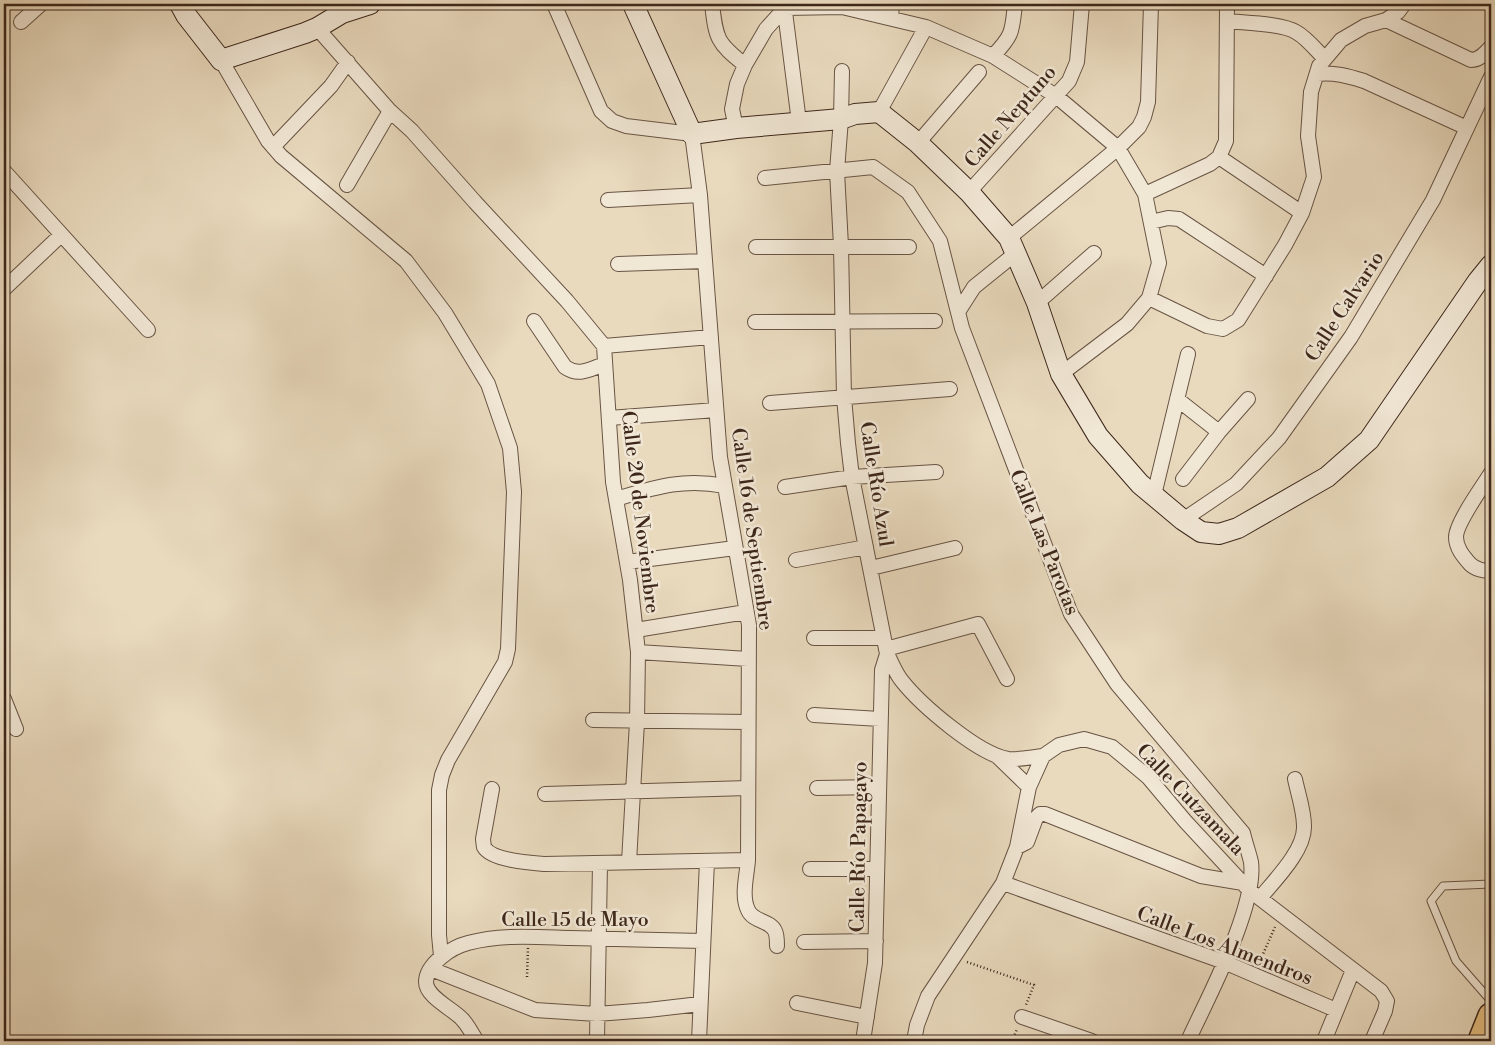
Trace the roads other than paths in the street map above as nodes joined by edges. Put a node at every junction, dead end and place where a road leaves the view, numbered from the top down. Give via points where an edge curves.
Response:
1 (41, 4) edge
2 (180, 4) edge
3 (370, 4) edge
4 (554, 4) edge
5 (633, 4) edge
6 (712, 4) edge
7 (892, 4) edge
8 (1015, 4) edge
9 (1082, 4) edge
10 (1151, 4) edge
11 (1227, 4) edge
12 (1404, 4) edge
13 (842, 5) edge
14 (785, 6) edge
15 (340, 8) edge
16 (891, 18) junction
17 (1386, 20) junction
18 (21, 22) dead end
19 (1227, 22) junction
20 (926, 27) junction
21 (318, 28) junction
22 (1491, 47) edge
23 (993, 56) junction
24 (1325, 59) junction
25 (221, 60) junction
26 (348, 62) junction
27 (744, 65) junction
28 (842, 71) dead end
29 (979, 72) dead end
30 (1317, 74) junction
31 (1491, 77) edge
32 (1056, 96) junction
33 (390, 111) junction
34 (879, 112) junction
35 (841, 120) junction
36 (799, 122) junction
37 (736, 128) junction
38 (1467, 128) junction
39 (692, 134) junction
40 (918, 143) junction
41 (273, 147) junction
42 (1118, 148) junction
43 (1219, 157) junction
44 (836, 171) junction
45 (4, 172) edge
46 (765, 178) dead end
47 (347, 185) dead end
48 (968, 192) junction
49 (1145, 194) junction
50 (700, 195) junction
51 (608, 200) dead end
52 (1302, 213) junction
53 (1151, 222) junction
54 (61, 235) junction
55 (841, 246) junction
56 (1012, 246) junction
57 (756, 247) dead end
58 (909, 247) dead end
59 (1094, 253) dead end
60 (705, 261) junction
61 (618, 264) dead end
62 (1491, 265) edge
63 (1266, 276) junction
64 (5, 287) edge
65 (1149, 298) junction
66 (1037, 303) junction
67 (958, 312) junction
68 (534, 321) dead end
69 (843, 321) junction
70 (755, 322) dead end
71 (935, 322) dead end
72 (148, 330) dead end
73 (711, 337) junction
74 (604, 346) junction
75 (1188, 354) dead end
76 (605, 364) junction
77 (1061, 374) junction
78 (950, 389) dead end
79 (844, 397) junction
80 (1177, 399) junction
81 (1248, 399) dead end
82 (770, 403) dead end
83 (716, 410) junction
84 (609, 418) junction
85 (1219, 432) junction
86 (936, 472) dead end
87 (1491, 473) edge
88 (852, 478) junction
89 (1183, 479) dead end
90 (725, 486) junction
91 (785, 487) dead end
92 (1154, 495) junction
93 (616, 499) junction
94 (1183, 520) junction
95 (866, 547) junction
96 (735, 548) junction
97 (955, 548) dead end
98 (796, 560) dead end
99 (627, 562) junction
100 (871, 568) junction
101 (1491, 570) edge
102 (746, 612) junction
103 (636, 630) junction
104 (814, 638) dead end
105 (885, 647) junction
106 (638, 652) junction
107 (748, 659) junction
108 (1007, 679) dead end
109 (4, 699) edge
110 (814, 715) dead end
111 (880, 719) junction
112 (593, 720) dead end
113 (637, 722) junction
114 (748, 722) junction
115 (16, 729) dead end
116 (996, 755) junction
117 (1042, 756) junction
118 (1295, 779) dead end
119 (879, 787) junction
120 (1029, 787) junction
121 (748, 788) junction
122 (817, 788) dead end
123 (492, 789) dead end
124 (633, 791) junction
125 (545, 794) dead end
126 (1017, 847) junction
127 (748, 860) junction
128 (707, 861) junction
129 (629, 862) junction
130 (600, 863) junction
131 (810, 868) dead end
132 (877, 868) junction
133 (1003, 883) junction
134 (1491, 884) edge
135 (1251, 890) junction
136 (598, 938) junction
137 (703, 941) junction
138 (876, 941) junction
139 (804, 942) dead end
140 (777, 946) dead end
141 (441, 956) junction
142 (1224, 962) junction
143 (431, 969) junction
144 (1352, 970) junction
145 (1491, 1001) edge
146 (797, 1003) dead end
147 (700, 1004) junction
148 (1336, 1010) junction
149 (597, 1014) junction
150 (1491, 1016) edge
151 (867, 1017) junction
152 (1022, 1017) dead end
153 (477, 1041) edge
154 (597, 1041) edge
155 (699, 1041) edge
156 (863, 1041) edge
157 (914, 1041) edge
158 (1092, 1041) edge
159 (1188, 1041) edge
160 (1324, 1041) edge
161 (1372, 1041) edge
162 (1481, 1041) edge

1 - 18 street
2 - 25 street
3 - 15 street
4 - 39 street via 601,111 612,121 626,126
5 - 39 street
6 - 27 street via 718,39
7 - 16 street
8 - 23 street via 1009,39
9 - 32 street, Calle Neptuno via 1074,74
10 - 42 street via 1148,102 1139,127
11 - 19 street
12 - 17 street
13 - 14 street
13 - 16 street
14 - 27 street
14 - 36 street
15 - 21 street
16 - 20 street
17 - 22 street via 1471,60 1477,60
17 - 24 street via 1365,26 1341,40
19 - 24 street via 1287,28 1301,36
19 - 43 street via 1226,141
20 - 23 street
20 - 34 street
21 - 25 street
21 - 26 street
23 - 32 street
24 - 30 street
25 - 41 street
26 - 33 street
26 - 41 street via 331,86
27 - 37 street via 732,109
28 - 35 street, Calle Río Azul
29 - 40 street
30 - 38 street via 1356,78
30 - 52 street via 1311,92 1308,136 1314,177
31 - 38 street, Calle Calvario
32 - 42 street
32 - 48 street, Calle Neptuno
33 - 47 street
33 - 74 street via 567,301
34 - 35 street via 855,114
34 - 40 street
35 - 36 street
35 - 44 street, Calle Río Azul
36 - 37 street
37 - 39 street
38 - 94 street, Calle Calvario via 1433,200 1356,329 1285,430 1236,484
39 - 50 street, Calle 16 de Septiembre
40 - 48 street
41 - 141 street via 406,261 445,313 488,384 510,448 514,492 508,649 505,662 442,775 439,790
42 - 49 street
42 - 56 street
43 - 49 street
43 - 52 street
44 - 46 street, Calle Las Parotas
44 - 55 street, Calle Río Azul
44 - 67 street, Calle Las Parotas via 873,167 908,192 940,241
45 - 54 street
48 - 56 street
49 - 53 street
50 - 51 street
50 - 60 street, Calle 16 de Septiembre
52 - 63 street
53 - 63 street via 1179,219
53 - 65 street via 1159,263
54 - 64 street
54 - 72 street
55 - 57 street
55 - 58 street
55 - 69 street, Calle Río Azul
56 - 66 street
56 - 67 street via 974,287
59 - 66 street
60 - 61 street
60 - 73 street, Calle 16 de Septiembre
62 - 94 street via 1369,440 1327,477 1238,528 1218,534 1201,532
63 - 65 street via 1238,320 1224,329 1207,326
65 - 77 street via 1128,324
66 - 77 street
67 - 135 street, Calle Las Parotas via 1072,614 1117,684 1243,833 1251,863
68 - 76 street via 565,367 572,372
69 - 70 street
69 - 71 street
69 - 79 street, Calle Río Azul
73 - 74 street
73 - 83 street, Calle 16 de Septiembre
74 - 76 street, Calle 20 de Noviembre
75 - 80 street
76 - 84 street, Calle 20 de Noviembre
77 - 92 street via 1098,436 1140,484
78 - 79 street
79 - 82 street
79 - 88 street, Calle Río Azul
80 - 85 street
80 - 92 street
81 - 85 street
83 - 84 street
83 - 90 street, Calle 16 de Septiembre
84 - 93 street, Calle 20 de Noviembre
85 - 89 street
86 - 88 street
87 - 101 street via 1462,520 1456,536 1459,552 1472,566
88 - 91 street
88 - 95 street, Calle Río Azul
90 - 93 street via 689,482 660,486
90 - 96 street, Calle 16 de Septiembre
92 - 94 street
93 - 99 street, Calle 20 de Noviembre
95 - 98 street
95 - 100 street, Calle Río Azul
96 - 99 street
96 - 102 street, Calle 16 de Septiembre
97 - 100 street
99 - 103 street, Calle 20 de Noviembre
100 - 105 street, Calle Río Azul
102 - 103 street
102 - 107 street, Calle 16 de Septiembre
103 - 106 street, Calle 20 de Noviembre
104 - 105 street
105 - 108 street via 978,624
105 - 111 street, Calle Río Papagayo
105 - 116 street, Calle Río Azul via 901,680 928,708 963,736
106 - 107 street
106 - 113 street, Calle 20 de Noviembre
107 - 114 street, Calle 16 de Septiembre
109 - 115 street
110 - 111 street
111 - 119 street, Calle Río Papagayo
112 - 113 street
113 - 114 street
113 - 124 street, Calle 20 de Noviembre
114 - 121 street, Calle 16 de Septiembre
116 - 117 street, Calle Río Azul via 1008,759
116 - 120 street
117 - 120 street
117 - 135 street, Calle Cutzamala via 1059,745 1084,739 1112,747 1148,777
118 - 135 street via 1304,826 1301,843 1291,860
119 - 122 street
119 - 132 street, Calle Río Papagayo
120 - 126 street
121 - 124 street
121 - 127 street, Calle 16 de Septiembre
123 - 130 street via 483,839 484,847 490,853 515,861 544,864
124 - 125 street
124 - 129 street, Calle 20 de Noviembre
126 - 133 street
126 - 135 street via 1027,842 1036,818 1045,814 1201,876
127 - 128 street
127 - 140 street, Calle 16 de Septiembre via 745,898 748,911 772,927 776,932
128 - 129 street
128 - 137 street
129 - 130 street
130 - 136 street
131 - 132 street
132 - 138 street, Calle Río Papagayo
133 - 142 street, Calle Los Almendros
133 - 157 street via 928,996
134 - 145 lane via 1443,886 1431,901 1456,961
135 - 142 street, Calle Las Parotas
135 - 144 street, Calle Cutzamala
136 - 137 street, Calle 15 de Mayo
136 - 141 street, Calle 15 de Mayo via 505,936 466,943
136 - 149 street
137 - 147 street
138 - 139 street
138 - 151 street, Calle Río Papagayo
141 - 143 street, Calle 15 de Mayo
142 - 148 street, Calle Los Almendros
142 - 159 street, Calle Las Parotas
143 - 149 street via 535,1010
143 - 153 street via 426,981 427,990 463,1020
144 - 148 street
144 - 161 street, Calle Cutzamala via 1381,991 1387,1001
146 - 151 street
147 - 149 street
147 - 155 street
148 - 160 street
149 - 154 street
150 - 162 highway
151 - 156 street, Calle Río Papagayo
152 - 158 street

